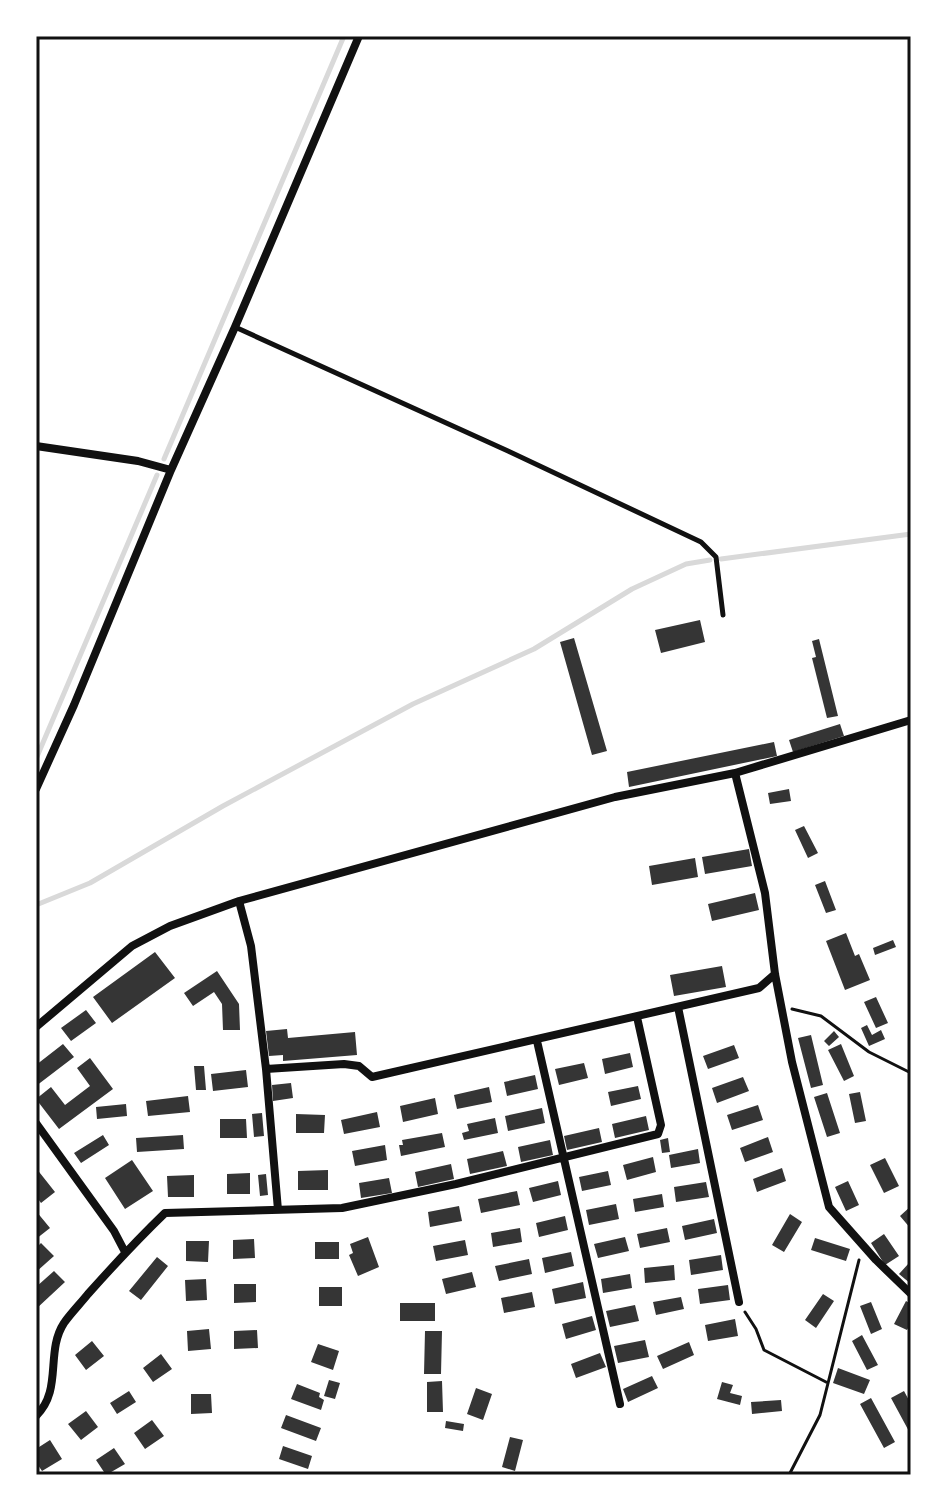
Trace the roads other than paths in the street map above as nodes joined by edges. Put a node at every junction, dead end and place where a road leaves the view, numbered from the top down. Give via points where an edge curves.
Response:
1 (359, 36) edge
2 (235, 327) junction
3 (36, 446) edge
4 (171, 470) junction
5 (723, 615) dead end
6 (911, 720) edge
7 (735, 773) junction
8 (36, 789) edge
9 (239, 901) junction
10 (775, 974) junction
11 (678, 1007) junction
12 (637, 1017) junction
13 (36, 1027) edge
14 (537, 1041) junction
15 (266, 1069) junction
16 (36, 1123) edge
17 (564, 1158) junction
18 (278, 1210) junction
19 (125, 1252) junction
20 (911, 1294) edge
21 (739, 1302) road end
22 (620, 1404) dead end
23 (36, 1416) edge

1 - 2 street
2 - 4 street
2 - 5 lane via 701,542 716,557
3 - 4 street
4 - 8 street
6 - 7 street
7 - 9 street via 615,797
7 - 10 street via 765,893
9 - 13 street via 132,946
9 - 15 street via 251,946
10 - 11 street via 759,988
10 - 20 street via 829,1207
11 - 12 street
11 - 21 street
12 - 14 street
12 - 17 street via 661,1125 658,1134
14 - 15 street via 372,1077 359,1066 344,1064
14 - 17 street
15 - 18 street
16 - 19 street
17 - 18 street via 392,1199 342,1208
17 - 22 street
18 - 19 street via 165,1213
19 - 23 street via 62,1325 51,1393

